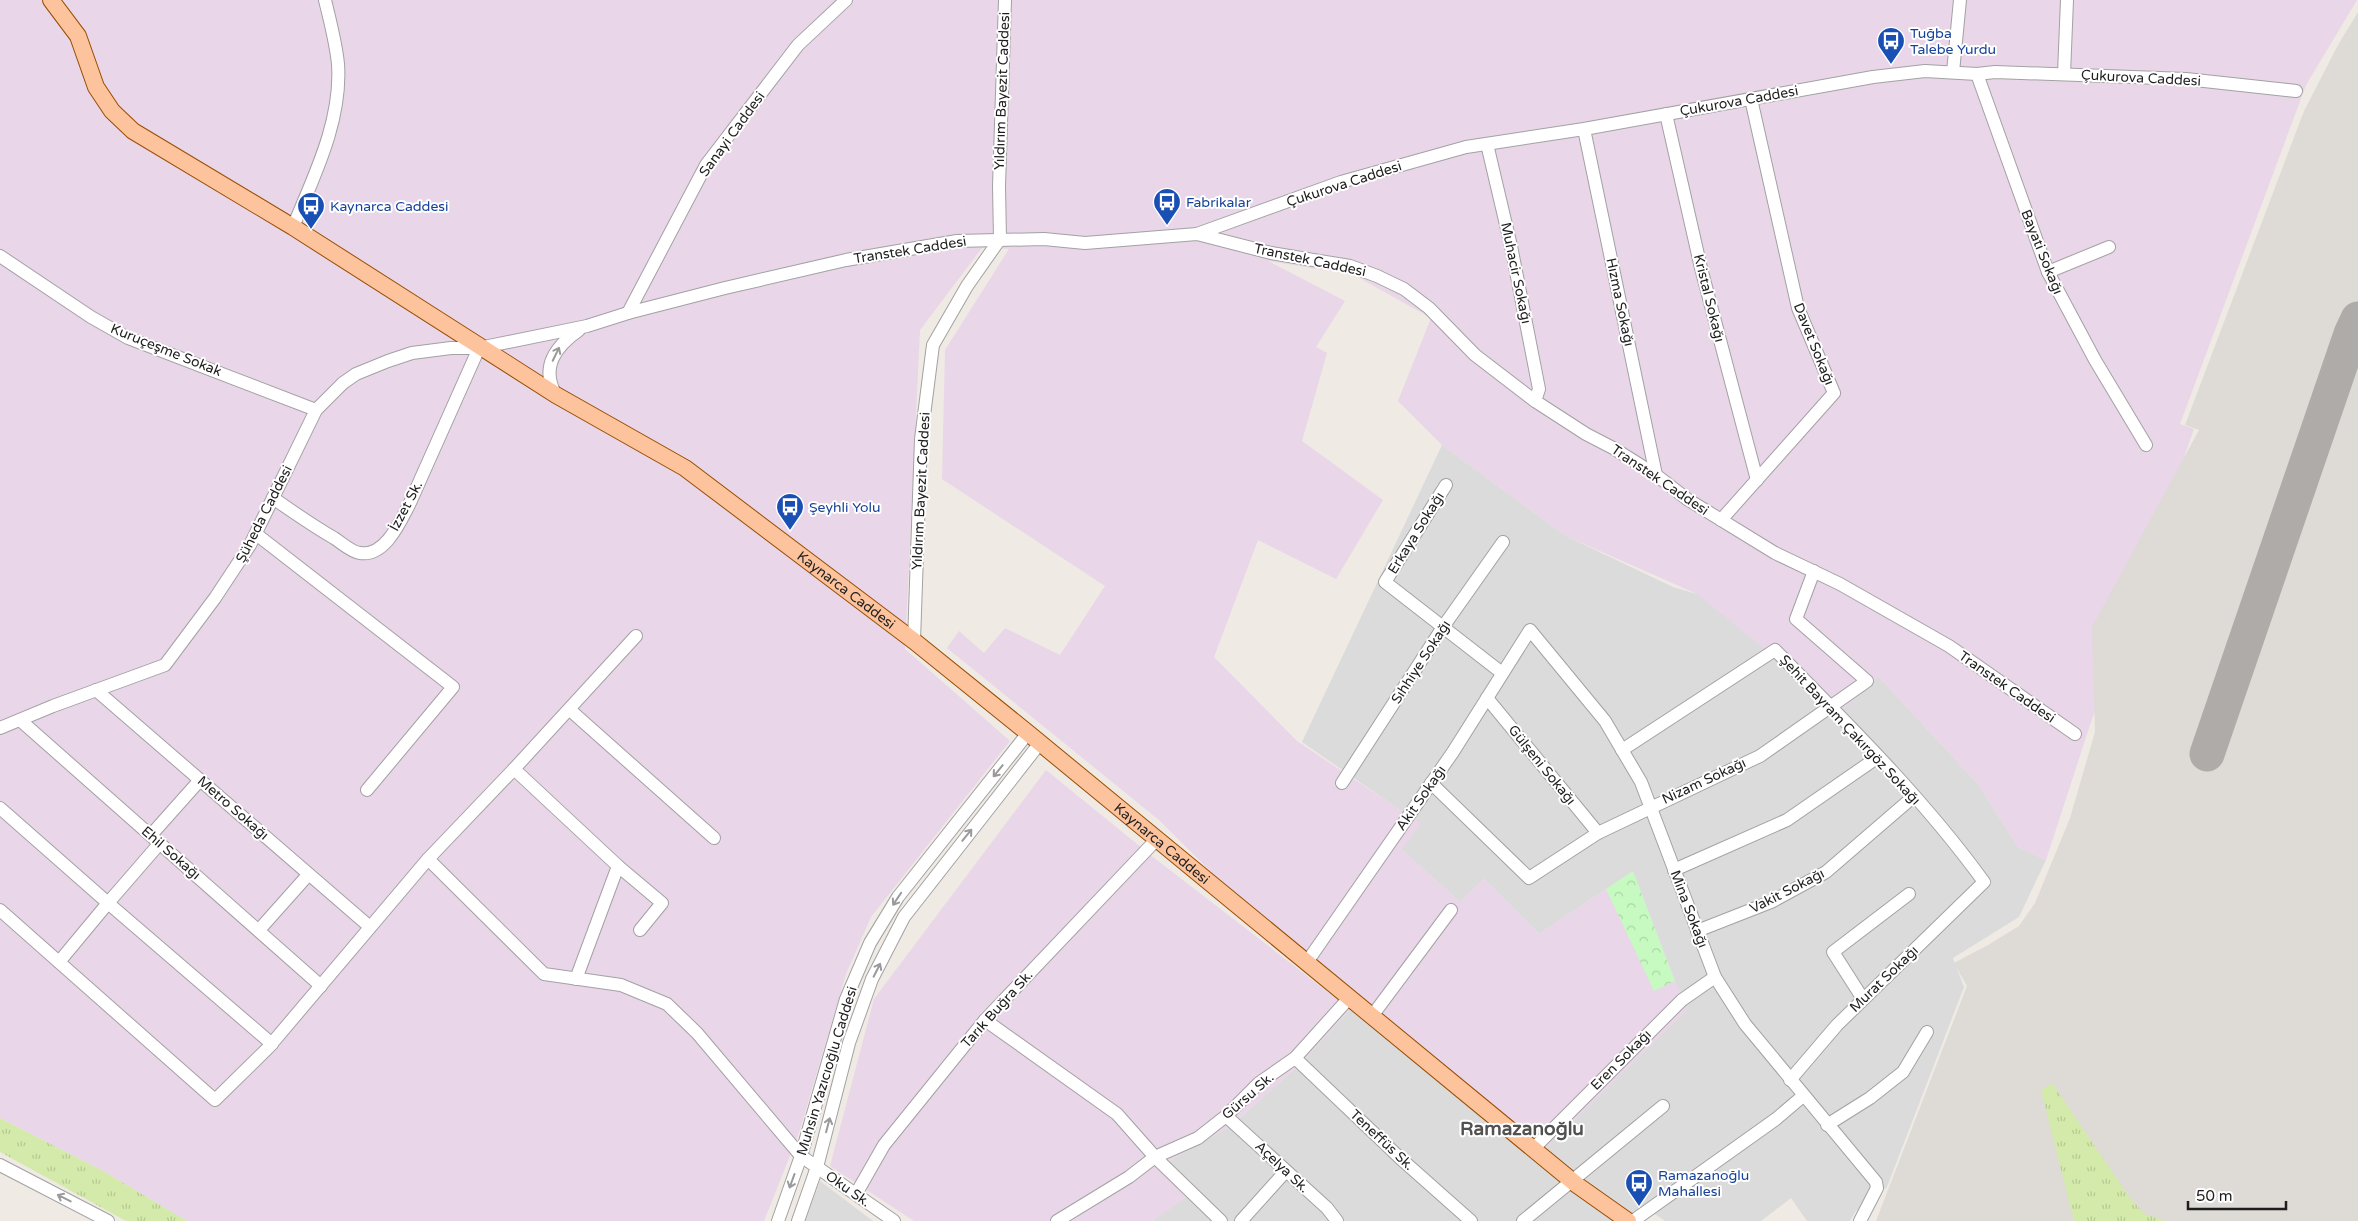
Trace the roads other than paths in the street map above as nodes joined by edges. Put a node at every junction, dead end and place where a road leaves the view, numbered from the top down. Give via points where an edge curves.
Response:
1 (52, 0) edge
2 (326, 0) edge
3 (846, 0) edge
4 (1004, 0) edge
5 (1960, 0) edge
6 (2067, 0) edge
7 (1953, 72) junction
8 (1977, 74) junction
9 (2064, 74) junction
10 (2296, 91) dead end
11 (1751, 99) junction
12 (1666, 114) junction
13 (1584, 129) junction
14 (1487, 144) junction
15 (293, 227) junction
16 (1197, 234) junction
17 (1000, 239) junction
18 (2109, 247) dead end
19 (0, 256) edge
20 (2048, 272) junction
21 (628, 313) junction
22 (587, 326) junction
23 (479, 348) junction
24 (556, 395) junction
25 (1535, 401) junction
26 (316, 410) junction
27 (2146, 445) dead end
28 (1656, 475) junction
29 (1757, 480) junction
30 (1446, 486) dead end
31 (273, 498) junction
32 (1721, 520) junction
33 (256, 534) junction
34 (1503, 542) dead end
35 (1814, 571) junction
36 (1443, 627) junction
37 (1530, 630) joint
38 (636, 636) dead end
39 (914, 641) junction
40 (1502, 673) junction
41 (96, 690) junction
42 (1487, 698) junction
43 (1830, 706) junction
44 (570, 710) junction
45 (20, 720) junction
46 (0, 728) edge
47 (2075, 734) dead end
48 (1034, 738) junction
49 (1622, 750) junction
50 (1878, 757) junction
51 (514, 769) junction
52 (200, 780) junction
53 (1342, 783) dead end
54 (1431, 783) junction
55 (367, 790) dead end
56 (1913, 797) junction
57 (1650, 806) junction
58 (0, 808) edge
59 (1598, 833) junction
60 (714, 838) dead end
61 (156, 839) junction
62 (1157, 839) junction
63 (428, 859) junction
64 (618, 866) junction
65 (1674, 870) junction
66 (308, 875) junction
67 (1984, 882) joint
68 (1909, 894) dead end
69 (108, 903) junction
70 (0, 910) edge
71 (1451, 910) dead end
72 (370, 927) junction
73 (259, 930) junction
74 (640, 930) dead end
75 (1697, 931) junction
76 (59, 962) junction
77 (1307, 962) junction
78 (1715, 977) junction
79 (576, 979) junction
80 (321, 986) junction
81 (1350, 997) junction
82 (1863, 999) junction
83 (1372, 1016) junction
84 (985, 1020) junction
85 (1927, 1032) dead end
86 (272, 1044) junction
87 (1295, 1058) junction
88 (1790, 1080) junction
89 (1803, 1096) junction
90 (1663, 1106) dead end
91 (1226, 1116) junction
92 (1827, 1125) junction
93 (1533, 1149) junction
94 (801, 1156) junction
95 (1155, 1157) junction
96 (0, 1166) edge
97 (817, 1167) junction
98 (1286, 1171) junction
99 (1572, 1180) junction
100 (856, 1194) junction
101 (108, 1221) edge
102 (778, 1221) edge
103 (798, 1221) edge
104 (894, 1221) edge
105 (1057, 1221) edge
106 (1221, 1221) edge
107 (1242, 1221) edge
108 (1337, 1221) edge
109 (1471, 1221) edge
110 (1523, 1221) edge
111 (1628, 1221) edge
112 (1633, 1221) edge
113 (1860, 1221) edge

1 - 15 main road, Kaynarca Caddesi via 78,36 96,87 112,111 133,131
2 - 15 street via 338,63 336,108
3 - 21 street, Sanayi Caddesi via 798,46 706,165
4 - 17 street, Yıldırım Bayezit Caddesi
5 - 7 street
6 - 9 street
7 - 8 street, Çukurova Caddesi
7 - 11 street, Çukurova Caddesi via 1925,70
8 - 9 street, Çukurova Caddesi
8 - 20 street, Bayati Sokağı
9 - 10 street, Çukurova Caddesi via 2186,79
11 - 12 street, Çukurova Caddesi
11 - 29 street, Davet Sokağı via 1798,308 1834,393
12 - 13 street, Çukurova Caddesi
12 - 29 street, Kristal Sokağı via 1701,268
13 - 14 street, Çukurova Caddesi
13 - 28 street, Hızma Sokağı
14 - 16 street, Çukurova Caddesi via 1341,182
14 - 25 street, Muhacir Sokağı via 1538,380
15 - 23 main road, Kaynarca Caddesi
16 - 17 street, Transtek Caddesi via 1085,243
16 - 25 street, Transtek Caddesi via 1350,266 1388,281 1417,297 1475,355
17 - 21 street, Transtek Caddesi via 957,241 846,260
17 - 39 street, Yıldırım Bayezit Caddesi via 967,286 933,345 921,439
18 - 20 street
19 - 26 street, Kuruçeşme Sokak via 91,318 128,338
20 - 27 street, Bayati Sokağı via 2094,360
21 - 22 street, Transtek Caddesi
22 - 23 street, Transtek Caddesi
24 -> 22 street via 549,375 554,355 567,339
23 - 24 main road, Kaynarca Caddesi
23 - 26 street, Şüheda Caddesi via 412,353 388,361 356,374
23 - 31 street, İzzet Sk. via 409,505 384,545 359,553
24 - 39 main road, Kaynarca Caddesi via 685,468
25 - 28 street, Transtek Caddesi
26 - 31 street, Şüheda Caddesi
28 - 32 street, Transtek Caddesi
29 - 32 street, Davet Sokağı
30 - 36 street, Erkaya Sokağı via 1385,582
31 - 33 street, Şüheda Caddesi
32 - 35 street, Transtek Caddesi via 1775,553
33 - 41 street, Şüheda Caddesi via 216,598 165,665
33 - 55 street via 453,687
34 - 36 street, Sıhhiye Sokağı
35 - 43 street, Nizam Sokağı via 1796,619 1867,681
35 - 47 street, Transtek Caddesi via 1949,646
36 - 40 street, Erkaya Sokağı
36 - 53 street, Sıhhiye Sokağı
37 - 40 street, Akit Sokağı
37 - 49 street, Mina Sokağı via 1605,721
38 - 44 street
39 - 48 main road, Kaynarca Caddesi
40 - 42 street, Akit Sokağı
41 - 45 street, Şüheda Caddesi
41 - 52 street, Metro Sokağı
42 - 54 street, Akit Sokağı
42 - 59 street, Gülşeni Sokağı
43 - 49 street, Şehit Bayram Çakırgöz Sokağı via 1775,650
43 - 50 street, Şehit Bayram Çakırgöz Sokağı
43 - 57 street, Nizam Sokağı via 1760,756
44 - 51 street
44 - 60 street
45 - 46 street, Şüheda Caddesi
45 - 61 street, Ehil Sokağı
48 - 62 main road, Kaynarca Caddesi
48 -> 94 street, Muhsin Yazıcıoğlu Caddesi via 898,897 870,943 846,999
97 -> 48 street, Muhsin Yazıcıoğlu Caddesi via 853,1034 872,979 904,917
49 - 57 street, Mina Sokağı via 1641,782
50 - 56 street, Şehit Bayram Çakırgöz Sokağı
50 - 65 street via 1788,820
51 - 63 street
51 - 64 street
52 - 61 street
52 - 66 street, Metro Sokağı
54 - 59 street, Nizam Sokağı via 1529,878
54 - 77 street, Akit Sokağı
56 - 67 street, Şehit Bayram Çakırgöz Sokağı via 1960,849
56 - 75 street, Vakit Sokağı via 1826,872 1771,902
57 - 59 street, Nizam Sokağı
57 - 65 street, Mina Sokağı
58 - 69 street
61 - 69 street
61 - 73 street, Ehil Sokağı
62 - 77 main road, Kaynarca Caddesi
62 - 84 street, Tarık Buğra Sk.
63 - 72 street
63 - 79 street, Oku Sk. via 544,974
64 - 74 street via 662,903
64 - 79 street
65 - 75 street, Mina Sokağı
66 - 72 street, Metro Sokağı
66 - 73 street
67 - 82 street, Murat Sokağı
68 - 82 street via 1833,952
69 - 76 street
69 - 86 street
70 - 76 street
71 - 83 street
72 - 80 street
73 - 80 street, Ehil Sokağı
75 - 78 street, Mina Sokağı
76 - 86 street via 215,1100
77 - 81 main road, Kaynarca Caddesi
78 - 88 street, Mina Sokağı via 1745,1024
78 - 93 street, Eren Sokağı via 1682,1000
79 - 94 street, Oku Sk. via 621,985 667,1004 697,1033
80 - 86 street
81 - 83 main road, Kaynarca Caddesi
81 - 87 street, Gürsu Sk.
82 - 88 street, Murat Sokağı
83 - 93 main road, Kaynarca Caddesi
84 - 95 street via 1117,1114
84 - 100 street, Tarık Buğra Sk. via 884,1145
85 - 92 street via 1904,1072
87 - 91 street, Gürsu Sk. via 1259,1083
87 - 109 street, Teneffüs Sk.
88 - 89 street, Mina Sokağı
89 - 92 street, Mina Sokağı
89 - 112 street via 1776,1119
90 - 99 street
91 - 95 street, Gürsu Sk. via 1198,1138
91 - 98 street, Açelya Sk.
92 - 113 street, Mina Sokağı via 1876,1182 1877,1188
93 - 99 main road, Kaynarca Caddesi
94 - 97 street, Oku Sk.
94 -> 102 street, Muhsin Yazıcıoğlu Caddesi
95 - 105 street, Gürsu Sk. via 1129,1177
95 - 106 street
101 -> 96 street
97 - 100 street, Oku Sk.
97 - 103 street, Muhsin Yazıcıoğlu Caddesi
98 - 107 street
98 - 108 street, Açelya Sk.
99 - 110 street
99 - 111 main road, Kaynarca Caddesi
100 - 104 street, Oku Sk.

